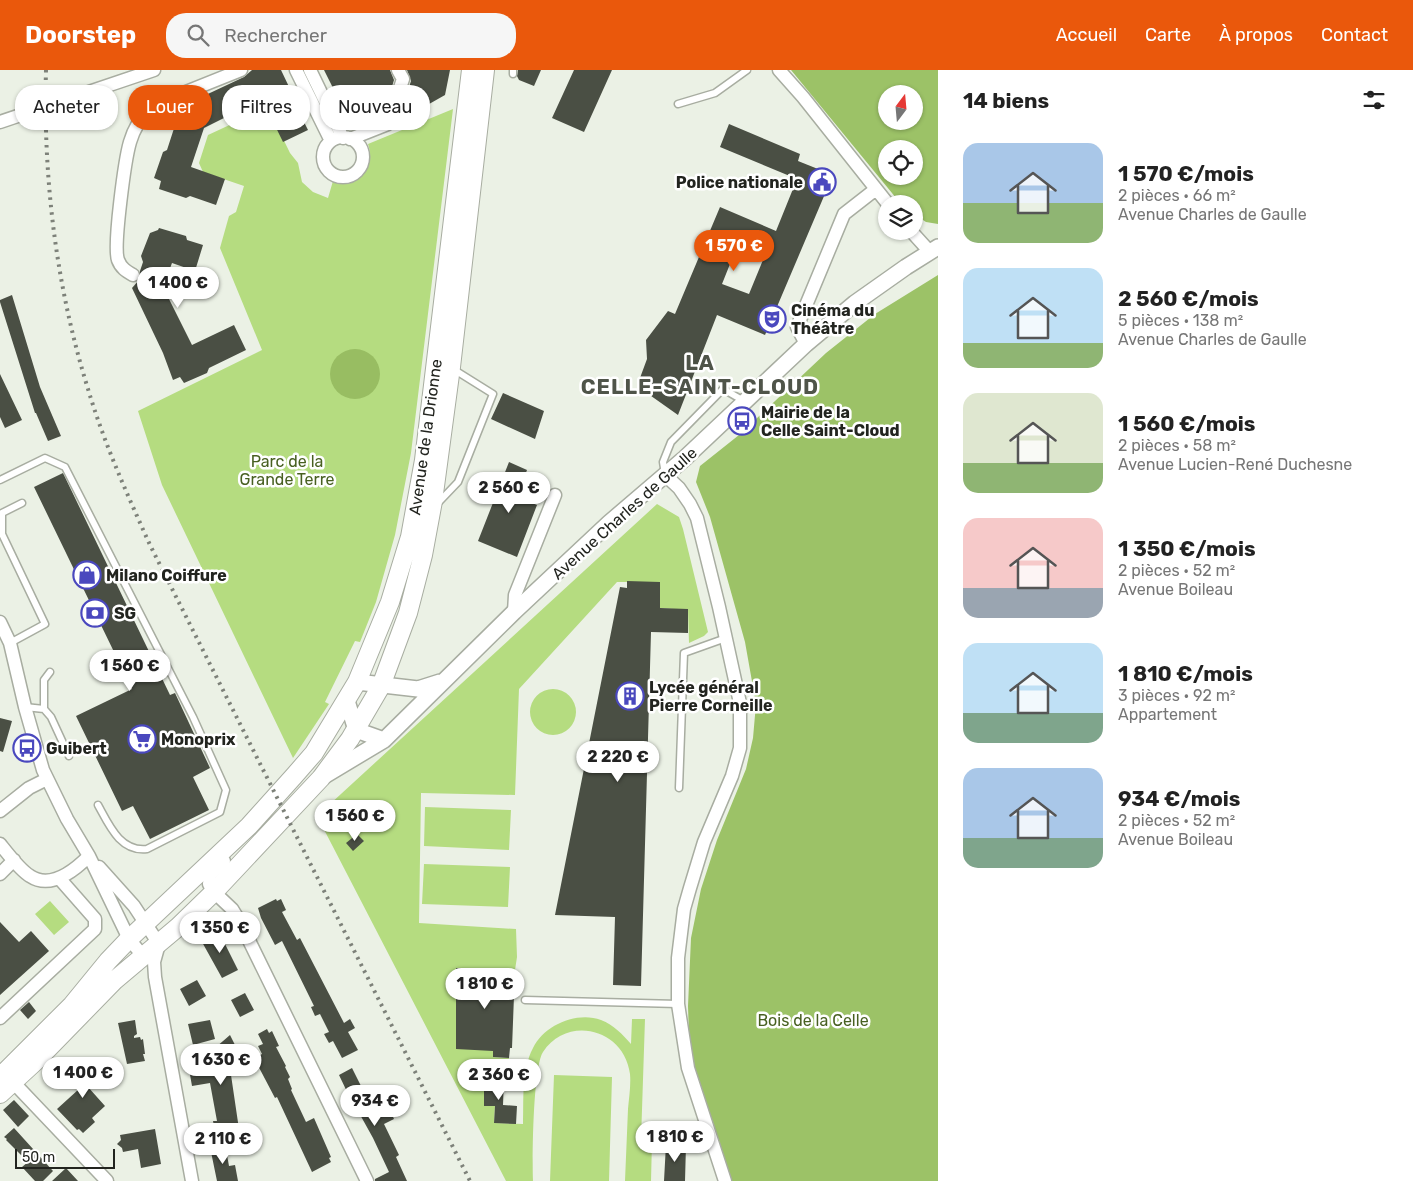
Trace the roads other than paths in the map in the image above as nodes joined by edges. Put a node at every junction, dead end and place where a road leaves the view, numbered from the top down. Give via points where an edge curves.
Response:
1 (154, 70) edge
2 (241, 70) edge
3 (296, 70) edge
4 (310, 70) edge
5 (398, 70) edge
6 (471, 70) edge
7 (485, 70) edge
8 (747, 70) edge
9 (779, 70) edge
10 (678, 104) dead end
11 (3, 121) edge
12 (341, 139) junction
13 (876, 188) junction
14 (881, 195) edge
15 (922, 240) edge
16 (934, 250) edge
17 (134, 276) dead end
18 (806, 344) junction
19 (451, 367) junction
20 (745, 402) junction
21 (665, 475) junction
22 (0, 480) edge
23 (555, 495) dead end
24 (22, 503) dead end
25 (431, 511) junction
26 (514, 612) junction
27 (0, 622) edge
28 (726, 638) junction
29 (10, 643) junction
30 (50, 672) dead end
31 (357, 682) junction
32 (442, 682) junction
33 (381, 686) junction
34 (347, 701) junction
35 (25, 707) junction
36 (44, 709) junction
37 (356, 730) junction
38 (384, 740) junction
39 (69, 756) dead end
40 (321, 778) junction
41 (47, 779) junction
42 (680, 788) dead end
43 (98, 804) dead end
44 (0, 811) edge
45 (249, 826) junction
46 (0, 844) edge
47 (89, 856) junction
48 (14, 860) junction
49 (0, 874) edge
50 (59, 878) junction
51 (214, 892) junction
52 (145, 922) junction
53 (129, 939) junction
54 (159, 944) junction
55 (143, 956) junction
56 (526, 1000) dead end
57 (678, 1004) junction
58 (0, 1018) edge
59 (7, 1080) edge
60 (0, 1094) edge
61 (107, 1181) edge
62 (192, 1181) edge
63 (368, 1181) edge
64 (725, 1181) edge

1 - 11 street
2 - 17 street via 151,106 135,128 127,154 116,242 118,259 124,270
3 - 12 street
4 - 12 street
5 - 12 street via 403,78 388,124
6 - 31 main road, Avenue de la Drionne via 424,460 410,537 390,602
7 - 19 main road, Avenue de la Drionne
8 - 10 lane via 715,93
9 - 13 street
13 - 14 street
13 - 18 street via 844,214 798,327
15 - 16 street
16 - 18 street, Avenue Charles de Gaulle via 854,303
18 - 20 street, Avenue Charles de Gaulle
19 - 25 main road, Avenue de la Drionne
19 - 25 lane via 493,394 458,482
20 - 21 street, Avenue Charles de Gaulle
20 - 21 lane via 722,389 671,442 663,462
21 - 26 street, Avenue Charles de Gaulle
21 - 28 street via 679,488 697,518
22 - 43 lane via 45,458 65,467 193,717 226,790 220,812 140,850 126,846 112,830
23 - 26 street via 515,595
24 - 29 lane via 2,513 2,534 45,624
25 - 33 main road, Avenue de la Drionne via 408,613
26 - 32 street, Avenue Charles de Gaulle
27 - 29 street
28 - 42 lane via 684,653
28 - 57 street via 740,703 740,748 732,776 704,842 684,909 678,958
29 - 35 street
30 - 36 lane via 44,680
31 - 33 street, Avenue Charles de Gaulle
31 - 34 main road, Avenue de la Drionne
32 - 33 street, Avenue Charles de Gaulle via 418,689
32 - 38 street, Avenue Charles de Gaulle
33 - 37 main road, Avenue de la Drionne
34 - 37 street
34 - 45 main road, Avenue de la Drionne via 314,753
35 - 36 lane
35 - 41 street
36 - 39 lane
37 - 38 street
37 - 40 main road, Avenue de la Drionne
38 - 40 street, Avenue Charles de Gaulle
40 - 51 main road, Avenue de la Drionne
41 - 44 street via 29,788
41 - 47 street
45 - 51 street via 244,842 210,874 209,884
45 - 52 main road, Avenue de la Drionne
46 - 48 street
47 - 50 street via 77,868
47 - 52 street
47 - 53 street
48 - 49 street
48 - 50 street via 30,876 46,882
50 - 58 street via 96,919 95,929
51 - 54 main road, Avenue de la Drionne
51 - 63 street via 240,922
52 - 53 main road, Avenue de la Drionne
52 - 54 street
53 - 55 street
53 - 59 main road, Avenue de la Drionne
54 - 55 main road, Avenue de la Drionne
54 - 62 street via 154,962 155,977
55 - 59 main road, Avenue de la Drionne
56 - 57 lane
57 - 64 street via 688,1068
59 - 60 main road
59 - 61 street

